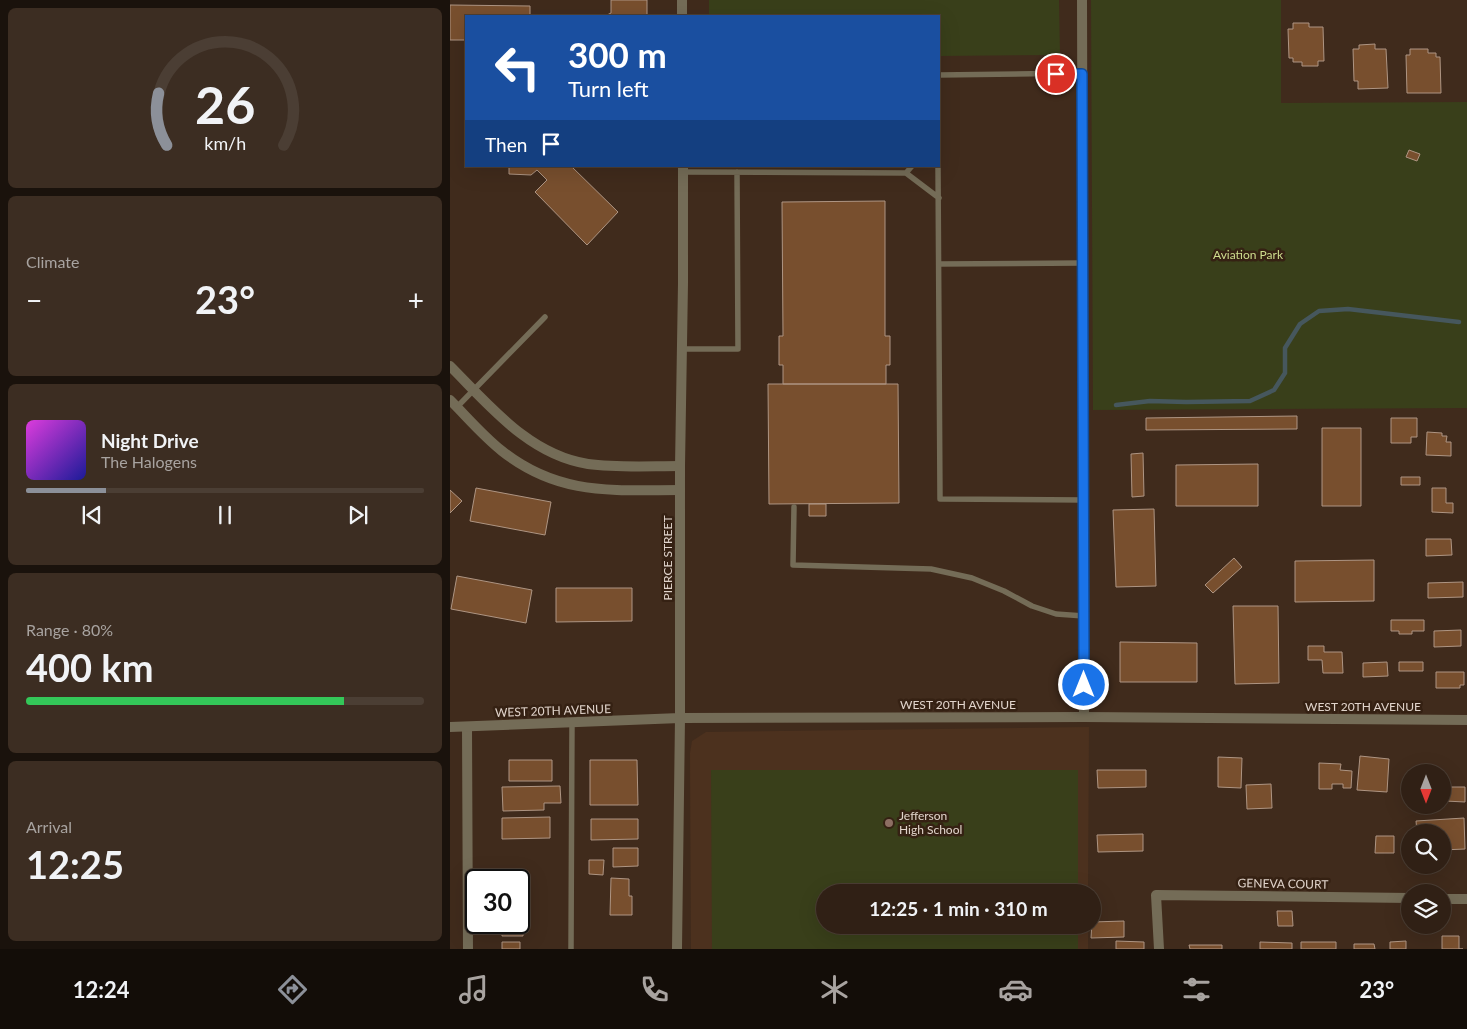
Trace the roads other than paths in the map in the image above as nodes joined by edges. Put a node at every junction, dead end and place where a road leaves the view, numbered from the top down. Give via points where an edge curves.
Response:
1 (682, 0) edge
2 (1082, 0) edge
3 (682, 15) edge
4 (1082, 74) junction
5 (940, 75) edge
6 (911, 167) edge
7 (938, 167) edge
8 (683, 169) edge
9 (728, 169) edge
10 (737, 172) junction
11 (906, 172) junction
12 (939, 198) junction
13 (1082, 263) junction
14 (939, 264) junction
15 (545, 317) dead end
16 (682, 348) junction
17 (450, 366) edge
18 (474, 390) junction
19 (454, 404) edge
20 (680, 466) junction
21 (680, 490) junction
22 (1083, 500) junction
23 (794, 507) dead end
24 (1084, 616) junction
25 (680, 718) junction
26 (1084, 718) junction
27 (1467, 720) edge
28 (572, 723) junction
29 (450, 727) edge
30 (467, 727) junction
31 (1401, 898) edge
32 (1451, 899) edge
33 (1467, 899) edge
34 (468, 949) edge
35 (571, 949) edge
36 (677, 949) edge
37 (1159, 949) edge

1 - 3 street
2 - 4 street
4 - 5 lane
4 - 13 street
6 - 11 lane
7 - 12 lane
8 - 9 lane
8 - 16 street, PIERCE STREET
9 - 10 lane
10 - 11 lane
10 - 16 lane via 738,349
11 - 12 lane
12 - 14 lane
13 - 14 lane
13 - 22 street
14 - 22 lane via 940,499
15 - 18 lane
16 - 20 street, PIERCE STREET
17 - 18 street
18 - 19 lane
18 - 20 street via 518,432 563,458 602,465
19 - 21 street via 503,451 554,480 600,490
20 - 21 street, PIERCE STREET
21 - 25 street, PIERCE STREET
22 - 24 street
23 - 24 lane via 794,565 931,569 972,578 1056,614
24 - 26 street
25 - 26 street, WEST 20TH AVENUE
25 - 28 street, WEST 20TH AVENUE
25 - 36 street, PIERCE STREET
26 - 27 street, WEST 20TH AVENUE
28 - 30 street, WEST 20TH AVENUE
28 - 35 lane
29 - 30 street, WEST 20TH AVENUE
30 - 34 street
31 - 37 street, GENEVA COURT via 1156,895
32 - 33 street

